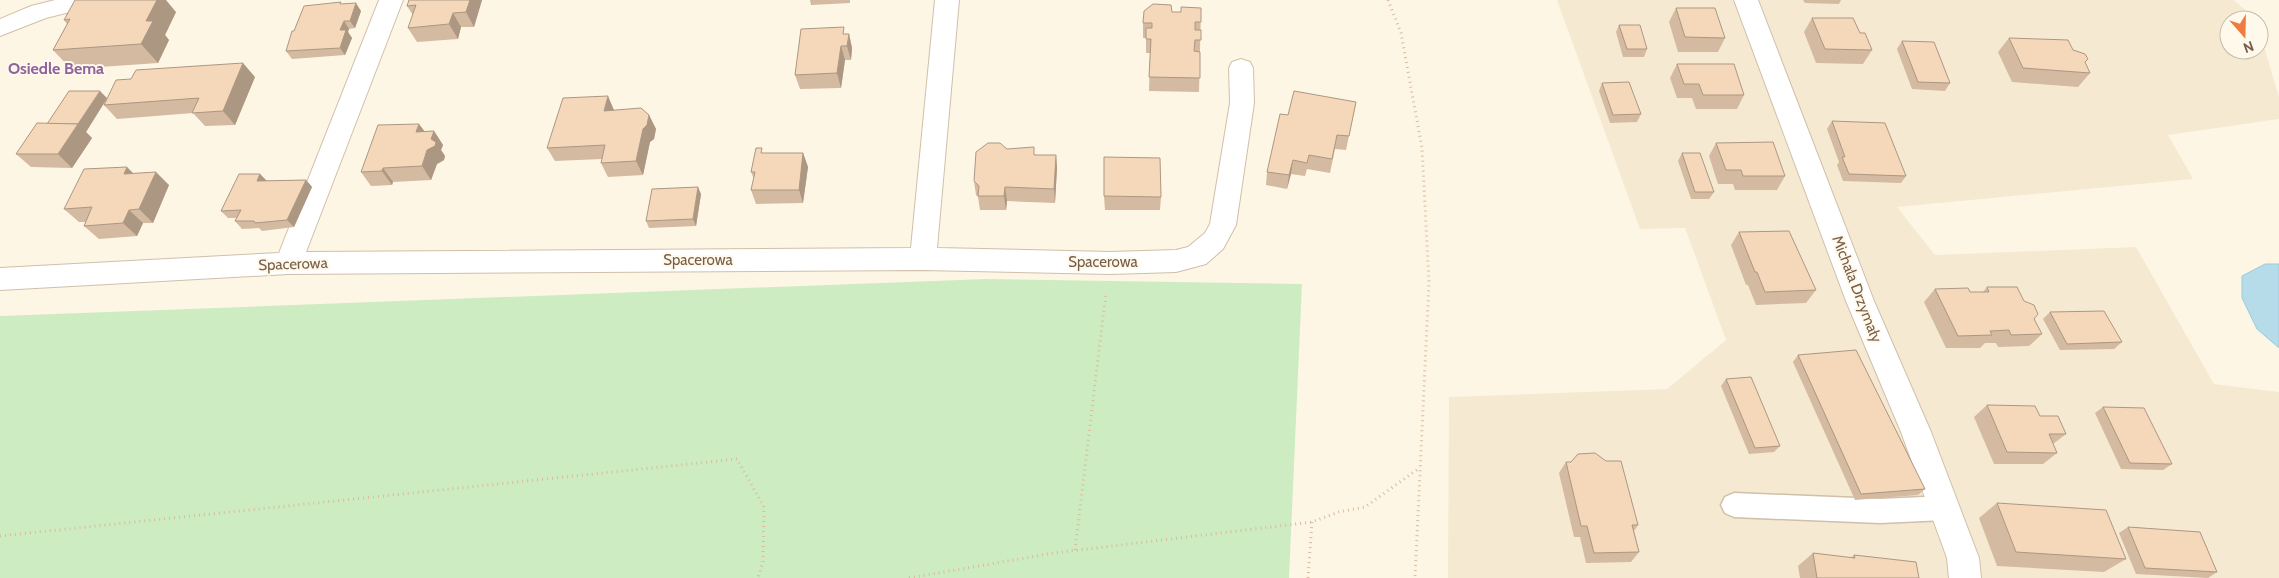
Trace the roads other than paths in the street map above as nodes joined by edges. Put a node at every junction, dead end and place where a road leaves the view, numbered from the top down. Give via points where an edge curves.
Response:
1 (86, 0) edge
2 (392, 0) edge
3 (947, 0) edge
4 (1746, 0) edge
5 (0, 28) edge
6 (1241, 68) dead end
7 (923, 259) junction
8 (288, 263) junction
9 (0, 278) edge
10 (1734, 505) dead end
11 (1945, 508) junction
12 (1965, 578) edge

1 - 5 street via 39,12
2 - 8 street
3 - 7 street
4 - 11 street, Michała Drzymały via 1860,300
6 - 7 street, Spacerowa via 1240,122 1223,225 1214,241 1196,256 1176,261 1110,263
7 - 8 street, Spacerowa
8 - 9 street, Spacerowa
10 - 11 lane via 1880,511
11 - 12 street, Michała Drzymały via 1963,558

